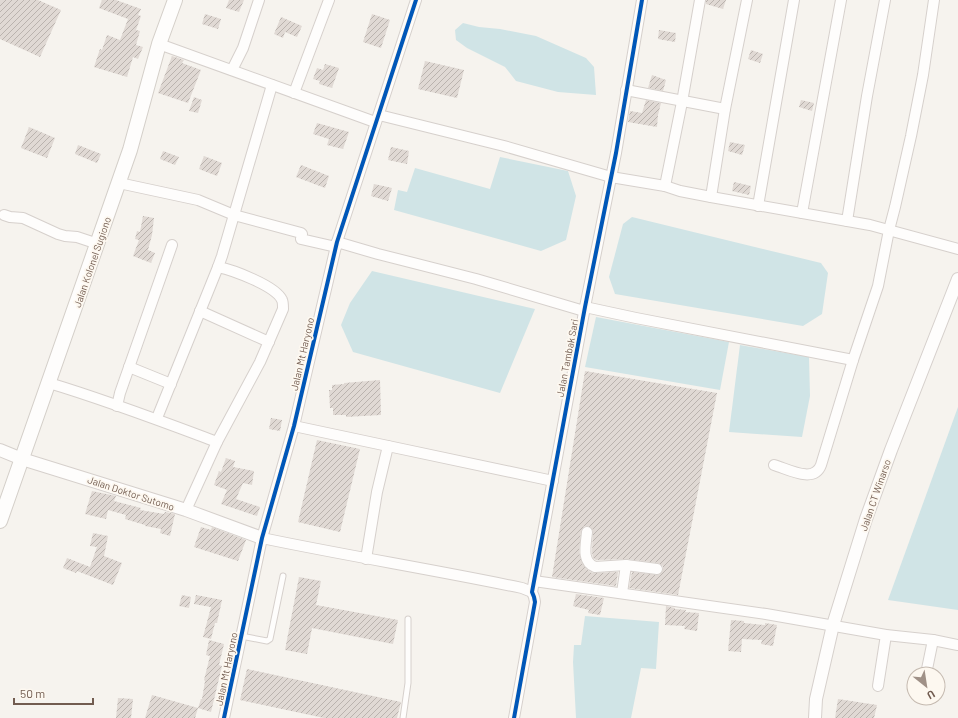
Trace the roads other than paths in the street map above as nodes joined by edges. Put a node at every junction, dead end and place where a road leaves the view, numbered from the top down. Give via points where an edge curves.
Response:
1 (175, 0) edge
2 (259, 0) edge
3 (329, 0) edge
4 (416, 0) edge
5 (642, 0) edge
6 (700, 0) edge
7 (747, 0) edge
8 (794, 0) edge
9 (841, 0) edge
10 (885, 0) edge
11 (934, 0) edge
12 (159, 44) junction
13 (232, 70) junction
14 (272, 84) junction
15 (626, 90) junction
16 (294, 92) junction
17 (682, 102) junction
18 (725, 109) junction
19 (377, 118) junction
20 (611, 177) junction
21 (119, 183) junction
22 (665, 186) junction
23 (711, 197) junction
24 (758, 206) junction
25 (802, 213) junction
26 (4, 215) dead end
27 (234, 215) junction
28 (847, 221) junction
29 (889, 230) junction
30 (98, 244) junction
31 (337, 244) junction
32 (172, 245) dead end
33 (958, 249) edge
34 (218, 267) junction
35 (958, 279) edge
36 (585, 309) junction
37 (200, 311) junction
38 (269, 342) junction
39 (853, 360) junction
40 (129, 367) junction
41 (49, 383) junction
42 (171, 384) junction
43 (117, 406) junction
44 (157, 418) junction
45 (294, 426) junction
46 (217, 442) junction
47 (388, 446) junction
48 (0, 450) edge
49 (22, 458) junction
50 (774, 465) dead end
51 (553, 481) junction
52 (186, 510) junction
53 (0, 521) edge
54 (587, 532) dead end
55 (262, 538) junction
56 (366, 559) junction
57 (626, 565) junction
58 (657, 569) dead end
59 (283, 576) dead end
60 (534, 581) junction
61 (532, 592) junction
62 (622, 593) junction
63 (408, 619) dead end
64 (833, 625) junction
65 (886, 635) junction
66 (241, 636) junction
67 (933, 640) junction
68 (958, 645) edge
69 (928, 666) edge
70 (878, 686) dead end
71 (224, 718) edge
72 (403, 718) edge
73 (514, 718) edge
74 (815, 718) edge

1 - 12 main road, Jalan Kolonel Sugiono
2 - 13 street via 243,48
3 - 16 street
4 - 19 street, Jalan Mt Haryono
5 - 15 street, Jalan Tambak Sari
6 - 17 street
7 - 18 street
8 - 24 street
9 - 25 street
10 - 28 street
11 - 29 street via 912,128
12 - 13 street
12 - 21 main road, Jalan Kolonel Sugiono
13 - 14 street
14 - 16 street
14 - 27 street
15 - 17 street
15 - 20 street, Jalan Tambak Sari
16 - 19 street
17 - 18 street
17 - 22 street
18 - 23 street
19 - 20 street via 504,146
19 - 31 street, Jalan Mt Haryono
20 - 22 street
20 - 36 street, Jalan Tambak Sari
21 - 27 street via 198,200
21 - 30 main road, Jalan Kolonel Sugiono
22 - 23 street
23 - 24 street
24 - 25 street
25 - 28 street
26 - 30 street via 23,218 58,234
27 - 31 street via 301,233 301,239
27 - 34 street
28 - 29 street
29 - 33 street
29 - 39 street via 878,286
30 - 41 main road, Jalan Kolonel Sugiono
31 - 36 street
31 - 45 street, Jalan Mt Haryono
32 - 40 street
34 - 37 street
34 - 38 street via 268,286 283,300 283,309
35 - 64 street, Jalan CT Winarso via 888,457
36 - 39 street
36 - 51 street, Jalan Tambak Sari
37 - 38 street
37 - 42 street
38 - 46 street
39 - 50 street via 819,471 807,476
40 - 42 street
40 - 43 street
41 - 43 street
41 - 49 main road, Jalan Kolonel Sugiono
42 - 44 street
43 - 44 street
44 - 46 street
45 - 47 street
45 - 55 street, Jalan Mt Haryono
46 - 52 street
47 - 51 street
47 - 56 street via 377,492
48 - 49 street, Jalan Doktor Sutomo
49 - 52 street, Jalan Doktor Sutomo
49 - 53 main road, Jalan Kolonel Sugiono
51 - 60 street, Jalan Tambak Sari
52 - 55 street, Jalan Doktor Sutomo
54 - 57 street via 585,553 591,565
55 - 56 street
55 - 66 street, Jalan Mt Haryono
56 - 61 street via 448,573
57 - 58 street
57 - 62 street
59 - 66 lane via 270,639 267,641
60 - 61 street, Jalan Tambak Sari
60 - 62 street
61 - 73 street, Jalan Tambak Sari via 535,602
62 - 64 street
63 - 72 lane via 408,683
64 - 65 street
64 - 74 street, Jalan CT Winarso via 816,699
65 - 67 street
65 - 70 street
66 - 71 street, Jalan Mt Haryono
67 - 68 street
67 - 69 street

